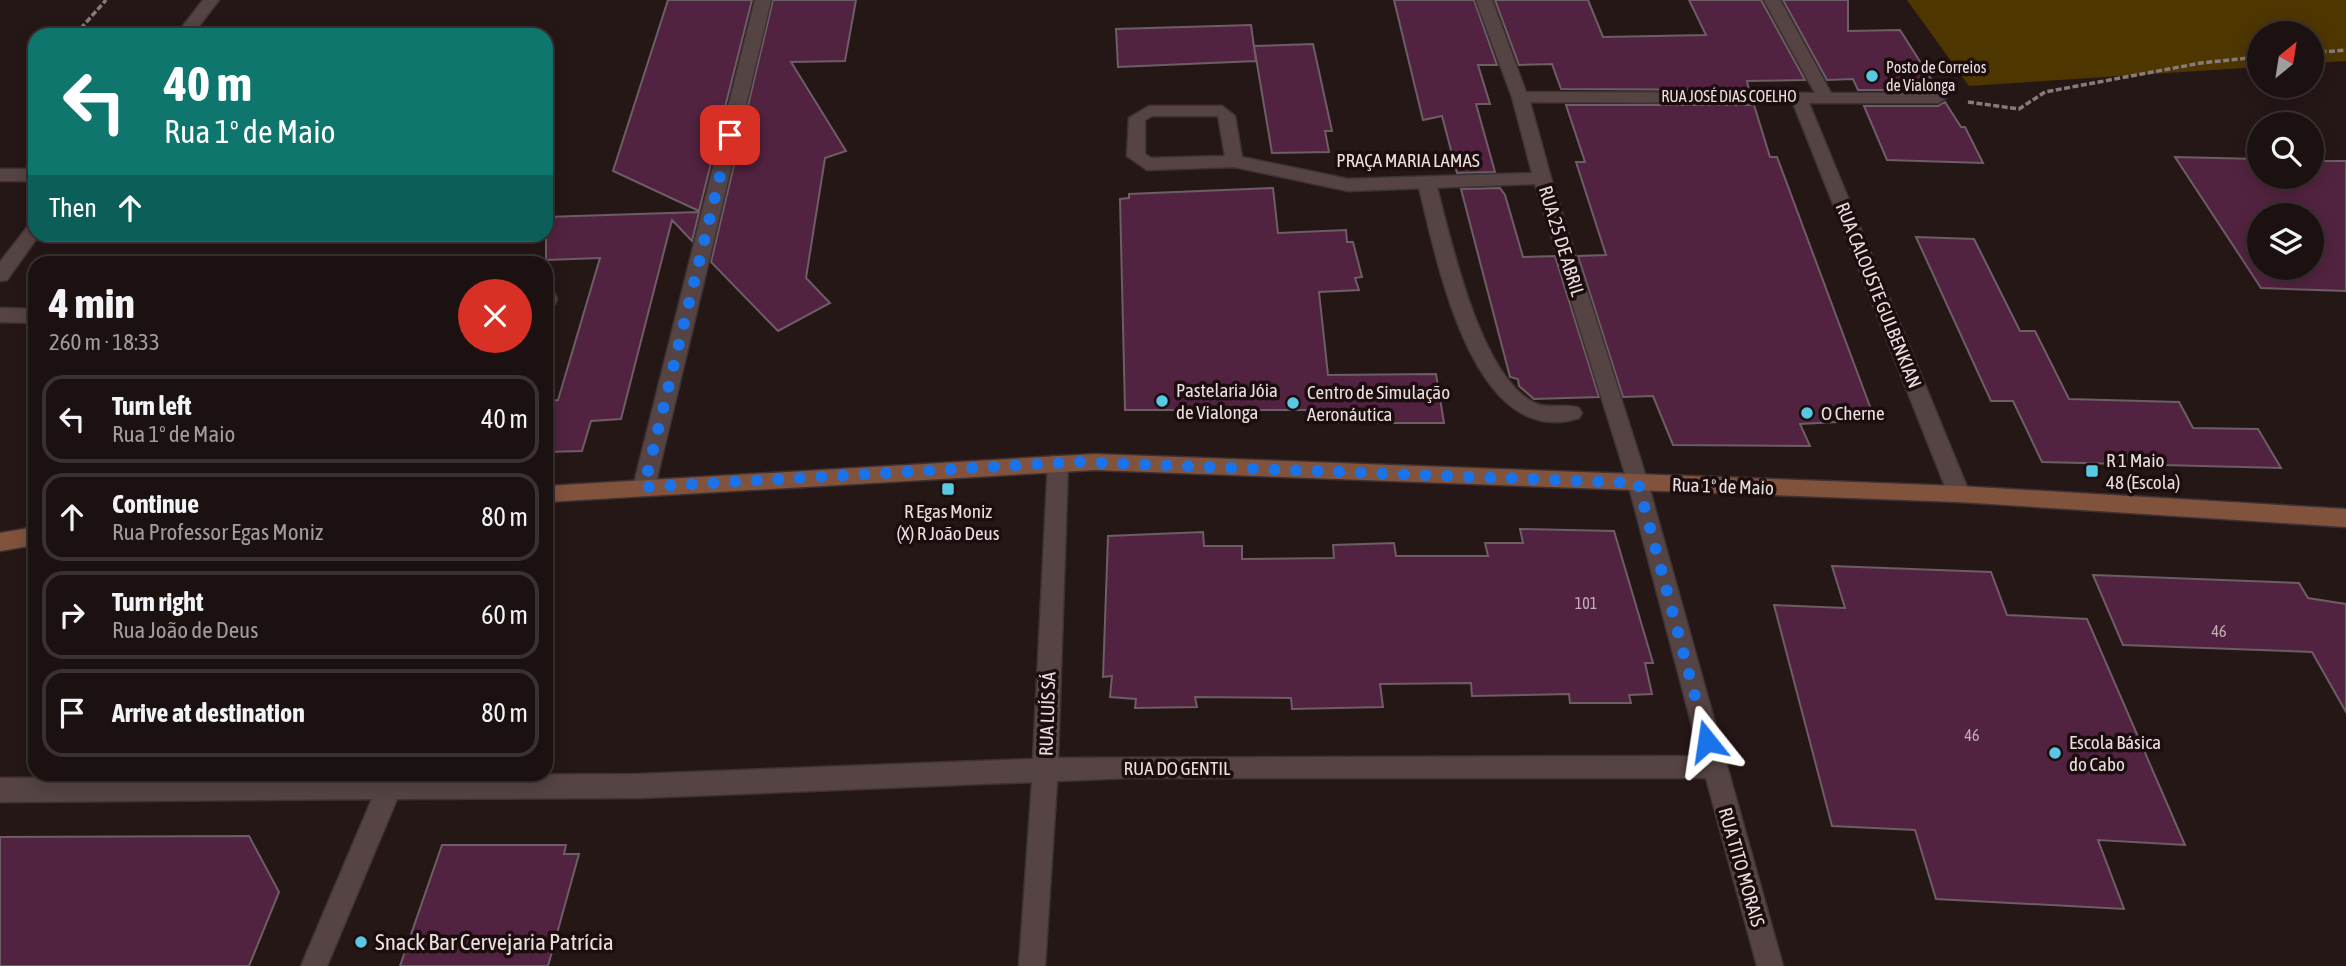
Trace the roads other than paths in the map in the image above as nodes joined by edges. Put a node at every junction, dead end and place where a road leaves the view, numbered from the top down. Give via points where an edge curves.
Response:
1 (211, 0) edge
2 (763, 0) edge
3 (1484, 0) edge
4 (1772, 0) edge
5 (189, 28) edge
6 (1798, 96) junction
7 (1825, 96) junction
8 (1520, 97) junction
9 (1938, 98) road end
10 (1234, 161) junction
11 (0, 175) edge
12 (28, 175) edge
13 (1542, 178) junction
14 (1427, 184) junction
15 (28, 238) edge
16 (0, 275) edge
17 (0, 315) edge
18 (28, 316) edge
19 (1572, 413) dead end
20 (1058, 462) junction
21 (1638, 483) junction
22 (644, 487) junction
23 (553, 494) edge
24 (1959, 494) junction
25 (2346, 518) edge
26 (28, 538) edge
27 (0, 542) edge
28 (1714, 767) junction
29 (1045, 772) junction
30 (389, 788) junction
31 (0, 790) edge
32 (314, 966) edge
33 (1032, 966) edge
34 (1770, 966) edge

1 - 5 street
2 - 22 street
3 - 8 street, RUA 25 DE ABRIL
4 - 7 street
6 - 7 street, RUA JOSÉ DIAS COELHO
6 - 8 street, RUA JOSÉ DIAS COELHO
6 - 24 street, RUA CALOUSTE GULBENKIAN
7 - 9 street, RUA JOSÉ DIAS COELHO
8 - 13 street, RUA 25 DE ABRIL
10 - 10 street, PRAÇA MARIA LAMAS via 1222,111 1149,111 1137,118 1136,156 1143,162
10 - 14 street, PRAÇA MARIA LAMAS via 1348,185
11 - 12 street
13 - 14 street, PRAÇA MARIA LAMAS
13 - 21 street, RUA 25 DE ABRIL
14 - 19 street via 1471,331 1498,382 1530,409
15 - 16 street
17 - 18 street
20 - 21 street, Rua 1º de Maio
20 - 22 street, Rua 1º de Maio
20 - 29 street, RUA LUÍS SÁ
21 - 24 street, Rua 1º de Maio
21 - 28 street, RUA TITO MORAIS
22 - 23 street, Rua 1º de Maio
24 - 25 street, Rua 1º de Maio
26 - 27 street
28 - 29 street, RUA DO GENTIL via 1129,767
28 - 34 street, RUA TITO MORAIS
29 - 30 street, RUA DO GENTIL via 639,786
29 - 33 street, RUA LUÍS SÁ
30 - 31 street, RUA DO GENTIL
30 - 32 street

